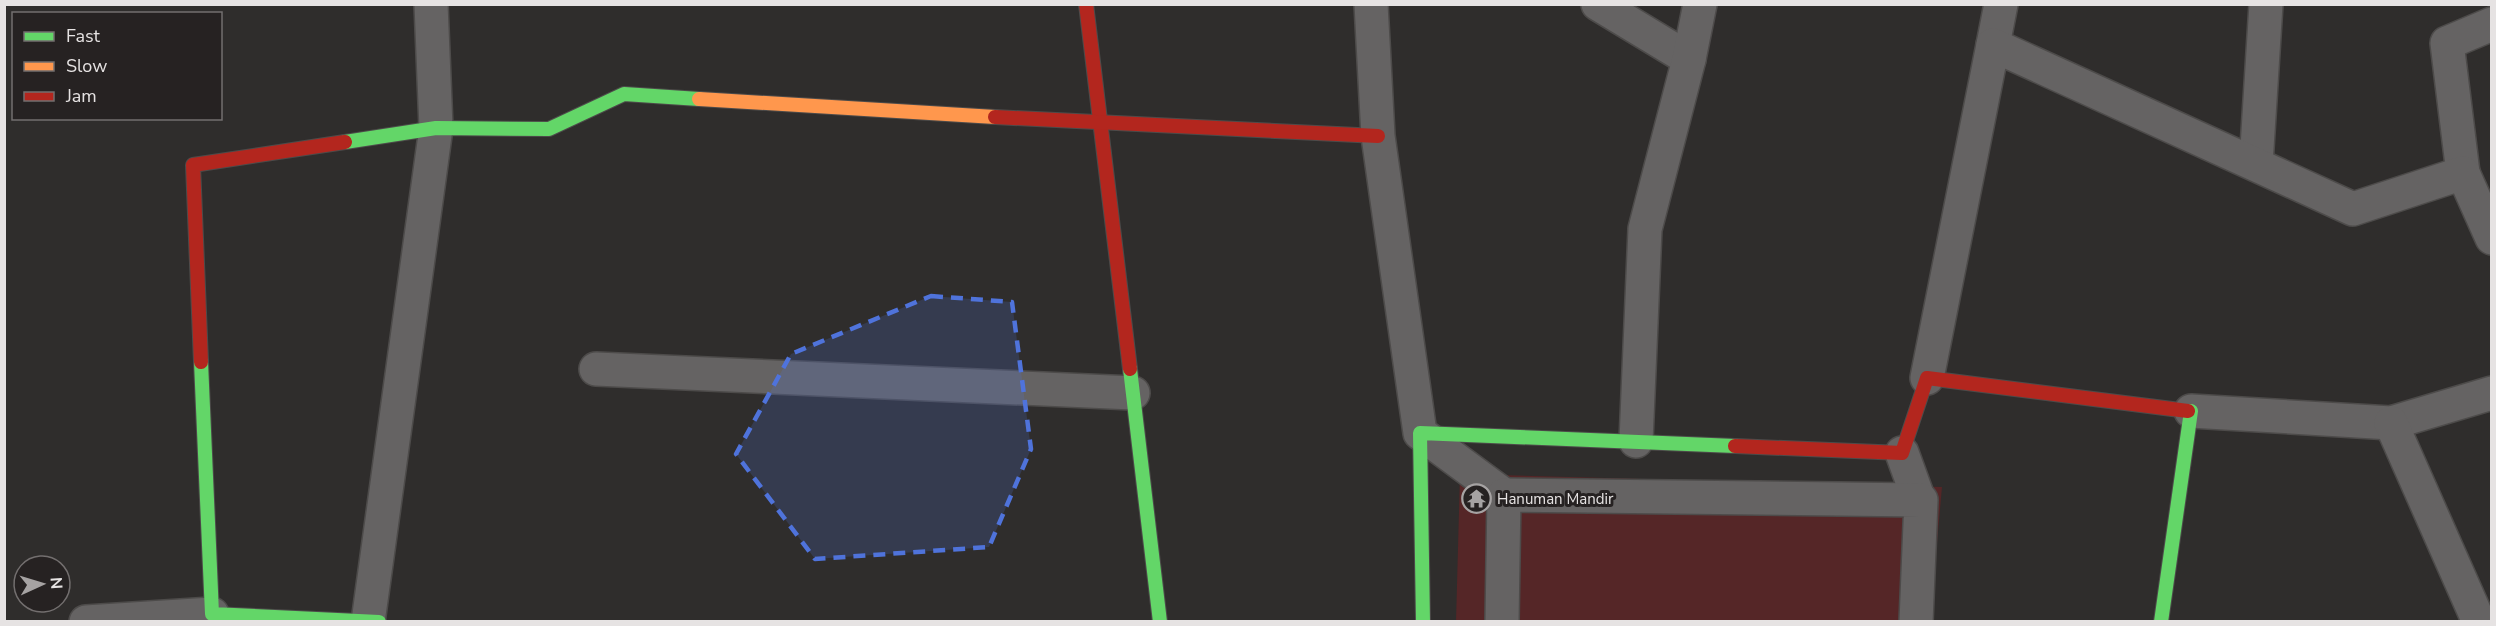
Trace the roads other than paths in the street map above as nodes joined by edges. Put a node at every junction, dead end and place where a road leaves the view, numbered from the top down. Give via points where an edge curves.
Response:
1 (431, 4) edge
2 (1086, 4) edge
3 (1371, 4) edge
4 (1598, 4) edge
5 (1700, 4) edge
6 (2001, 4) edge
7 (2266, 4) edge
8 (2492, 24) edge
9 (1993, 45) junction
10 (1689, 59) junction
11 (1100, 124) junction
12 (436, 128) junction
13 (1378, 136) junction
14 (2256, 165) junction
15 (2463, 173) junction
16 (2491, 237) edge
17 (596, 369) dead end
18 (1927, 378) junction
19 (1133, 393) junction
20 (2492, 393) edge
21 (2191, 411) junction
22 (2391, 423) junction
23 (1420, 433) junction
24 (1636, 441) junction
25 (1902, 453) junction
26 (1504, 495) junction
27 (1920, 500) junction
28 (212, 615) junction
29 (86, 621) edge
30 (372, 621) edge
31 (1160, 621) edge
32 (1423, 621) edge
33 (1502, 621) edge
34 (1916, 621) edge
35 (2161, 621) edge
36 (2479, 621) edge

1 - 12 street
2 - 11 street
3 - 13 street
4 - 10 street
5 - 10 street
6 - 9 street
7 - 14 street
8 - 15 street via 2447,43
9 - 14 street
9 - 18 street
10 - 24 street via 1645,229
11 - 12 street via 624,94 549,129
11 - 13 street
11 - 19 street
12 - 28 street via 193,165
12 - 30 street
13 - 23 street
14 - 15 street via 2353,209
15 - 16 street
17 - 19 street
18 - 21 street
18 - 25 street
19 - 31 street
20 - 22 street
21 - 22 street
21 - 35 street
22 - 36 street
23 - 24 street
23 - 26 street
23 - 32 street
24 - 25 street
25 - 27 street
26 - 27 street
26 - 33 street
27 - 34 street
28 - 29 street
28 - 30 street

